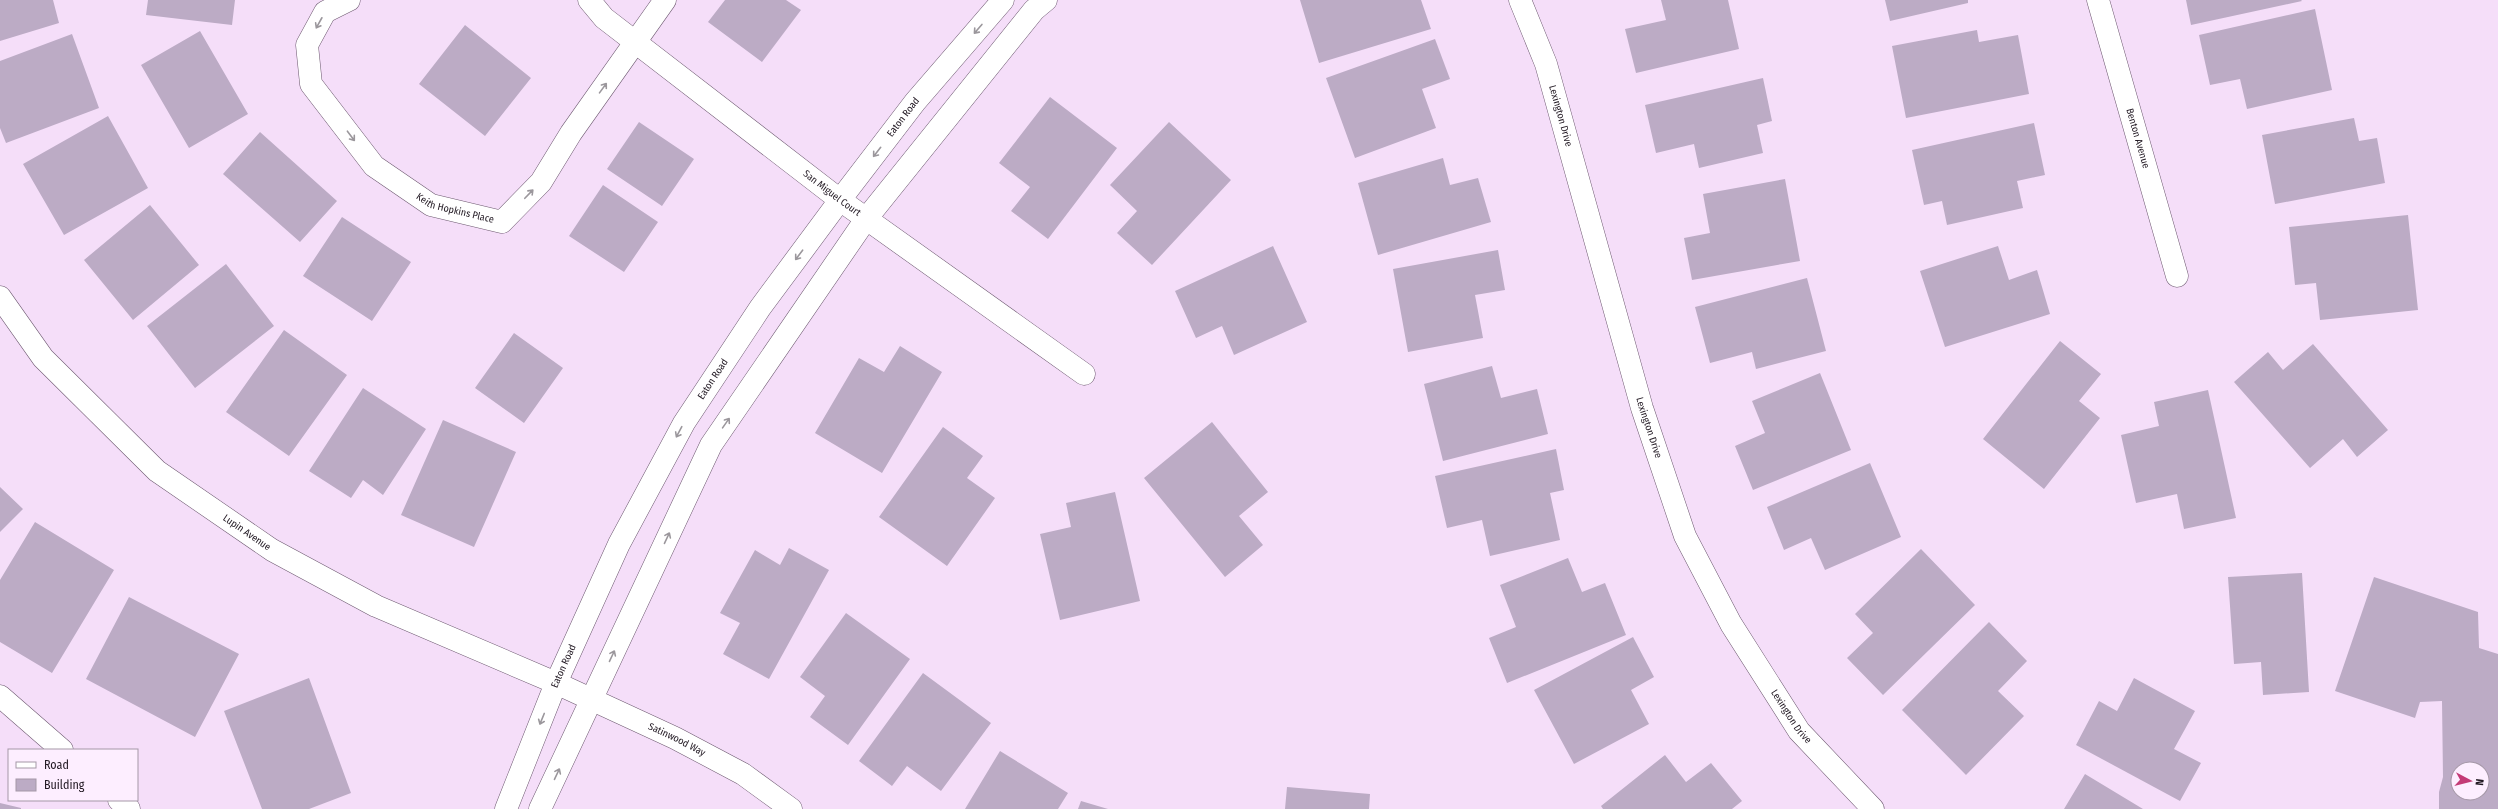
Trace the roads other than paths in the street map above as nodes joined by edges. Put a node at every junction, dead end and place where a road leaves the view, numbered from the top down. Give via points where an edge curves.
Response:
1 (349, 0) edge
2 (589, 0) edge
3 (664, 0) edge
4 (1003, 0) edge
5 (1046, 0) edge
6 (1520, 0) edge
7 (2098, 0) edge
8 (636, 43) junction
9 (840, 200) junction
10 (866, 219) junction
11 (2177, 276) dead end
12 (0, 297) edge
13 (1084, 374) dead end
14 (556, 683) junction
15 (0, 696) edge
16 (592, 700) junction
17 (61, 749) edge
18 (120, 801) edge
19 (129, 809) edge
20 (506, 809) edge
21 (540, 809) edge
22 (791, 809) edge
23 (1873, 809) edge

1 -> 8 street, Keith Hopkins Place via 325,12 307,45 311,84 374,166 431,205 502,222 541,182 571,134
2 - 8 street, San Miguel Court via 604,18
3 - 8 street, Keith Hopkins Place
4 -> 9 street, Eaton Road via 915,102
5 - 10 street via 1034,10
6 - 23 street, Lexington Drive via 1546,64 1642,408 1686,536 1731,624 1799,731
7 - 11 street, Benton Avenue
8 - 9 street, San Miguel Court
9 - 10 street, San Miguel Court
9 -> 14 street, Eaton Road via 760,308 684,423 619,544
10 - 13 street, San Miguel Court
16 -> 10 street via 710,445
12 - 14 street, Lupin Avenue via 43,358 157,471 272,550 369,602
14 - 16 street, Satinwood Way
14 -> 20 street, Eaton Road
15 - 17 street
21 -> 16 street
16 - 22 street, Satinwood Way via 743,774
18 - 19 street

